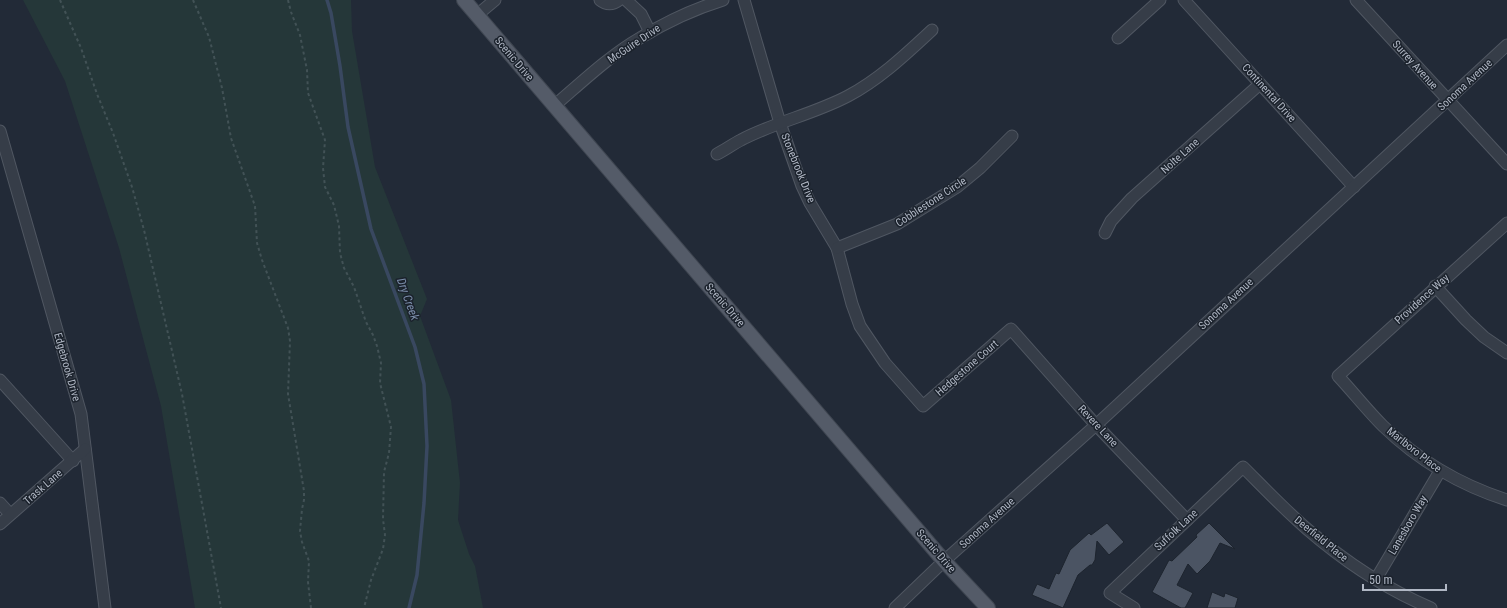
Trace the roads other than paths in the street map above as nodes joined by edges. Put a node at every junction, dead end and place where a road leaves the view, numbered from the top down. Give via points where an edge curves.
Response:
1 (464, 0) edge
2 (495, 0) edge
3 (600, 0) edge
4 (619, 0) edge
5 (626, 0) edge
6 (723, 0) edge
7 (744, 0) edge
8 (1160, 0) edge
9 (1184, 0) edge
10 (1361, 2) edge
11 (477, 15) junction
12 (932, 30) dead end
13 (650, 32) junction
14 (1118, 38) dead end
15 (1507, 45) edge
16 (1260, 84) junction
17 (1448, 100) junction
18 (554, 106) junction
19 (780, 123) junction
20 (0, 131) edge
21 (1012, 136) dead end
22 (3, 154) edge
23 (717, 154) dead end
24 (1507, 164) edge
25 (1354, 186) junction
26 (1507, 223) edge
27 (1105, 233) dead end
28 (837, 248) junction
29 (1435, 286) junction
30 (1011, 329) joint
31 (1507, 353) edge
32 (1338, 376) joint
33 (0, 380) edge
34 (923, 406) joint
35 (1096, 425) junction
36 (85, 450) junction
37 (73, 461) junction
38 (1243, 467) joint
39 (1440, 471) junction
40 (1507, 500) edge
41 (0, 503) edge
42 (10, 514) junction
43 (1187, 520) junction
44 (0, 524) edge
45 (944, 561) junction
46 (1376, 579) junction
47 (106, 608) edge
48 (895, 608) edge
49 (988, 608) edge
50 (1134, 608) edge
51 (1431, 608) edge

1 - 11 main road, Scenic Drive
2 - 11 street
3 - 4 street via 608,4
5 - 13 street via 641,14
6 - 13 street, McGuire Drive via 680,16
7 - 19 street, Stonebrook Drive
8 - 14 street
9 - 16 street, Continental Drive
10 - 17 street, Surrey Avenue
11 - 18 main road, Scenic Drive
12 - 19 street via 875,79 849,95
13 - 18 street, McGuire Drive via 615,55
15 - 17 street, Sonoma Avenue
16 - 25 street, Continental Drive
16 - 27 street, Nolte Lane via 1132,198 1111,221
17 - 24 street, Surrey Avenue
17 - 25 street, Sonoma Avenue
18 - 45 main road, Scenic Drive
19 - 23 street via 740,140
19 - 28 street, Stonebrook Drive via 802,186
20 - 22 street, Edgebrook Drive
21 - 28 street, Cobblestone Circle via 957,187 897,224
22 - 36 street, Edgebrook Drive via 81,414
25 - 35 street, Sonoma Avenue
26 - 29 street, Providence Way
28 - 34 street, Stonebrook Drive via 860,326 885,363
29 - 31 street via 1466,320
29 - 32 street, Providence Way
30 - 34 street, Hedgestone Court
30 - 35 street, Revere Lane
32 - 39 street, Marlboro Place via 1382,425
33 - 37 street
35 - 43 street, Revere Lane
35 - 45 street, Sonoma Avenue
36 - 37 street, Trask Lane
36 - 47 street, Edgebrook Drive
37 - 42 street, Trask Lane
38 - 43 street, Suffolk Lane
38 - 46 street, Deerfield Place via 1331,550
39 - 40 street, Marlboro Place
39 - 46 street, Lanesboro Way
41 - 42 street
42 - 44 street, Trask Lane
43 - 50 street, Suffolk Lane via 1110,593
45 - 48 street, Sonoma Avenue
45 - 49 main road, Scenic Drive
46 - 51 street, Deerfield Place

